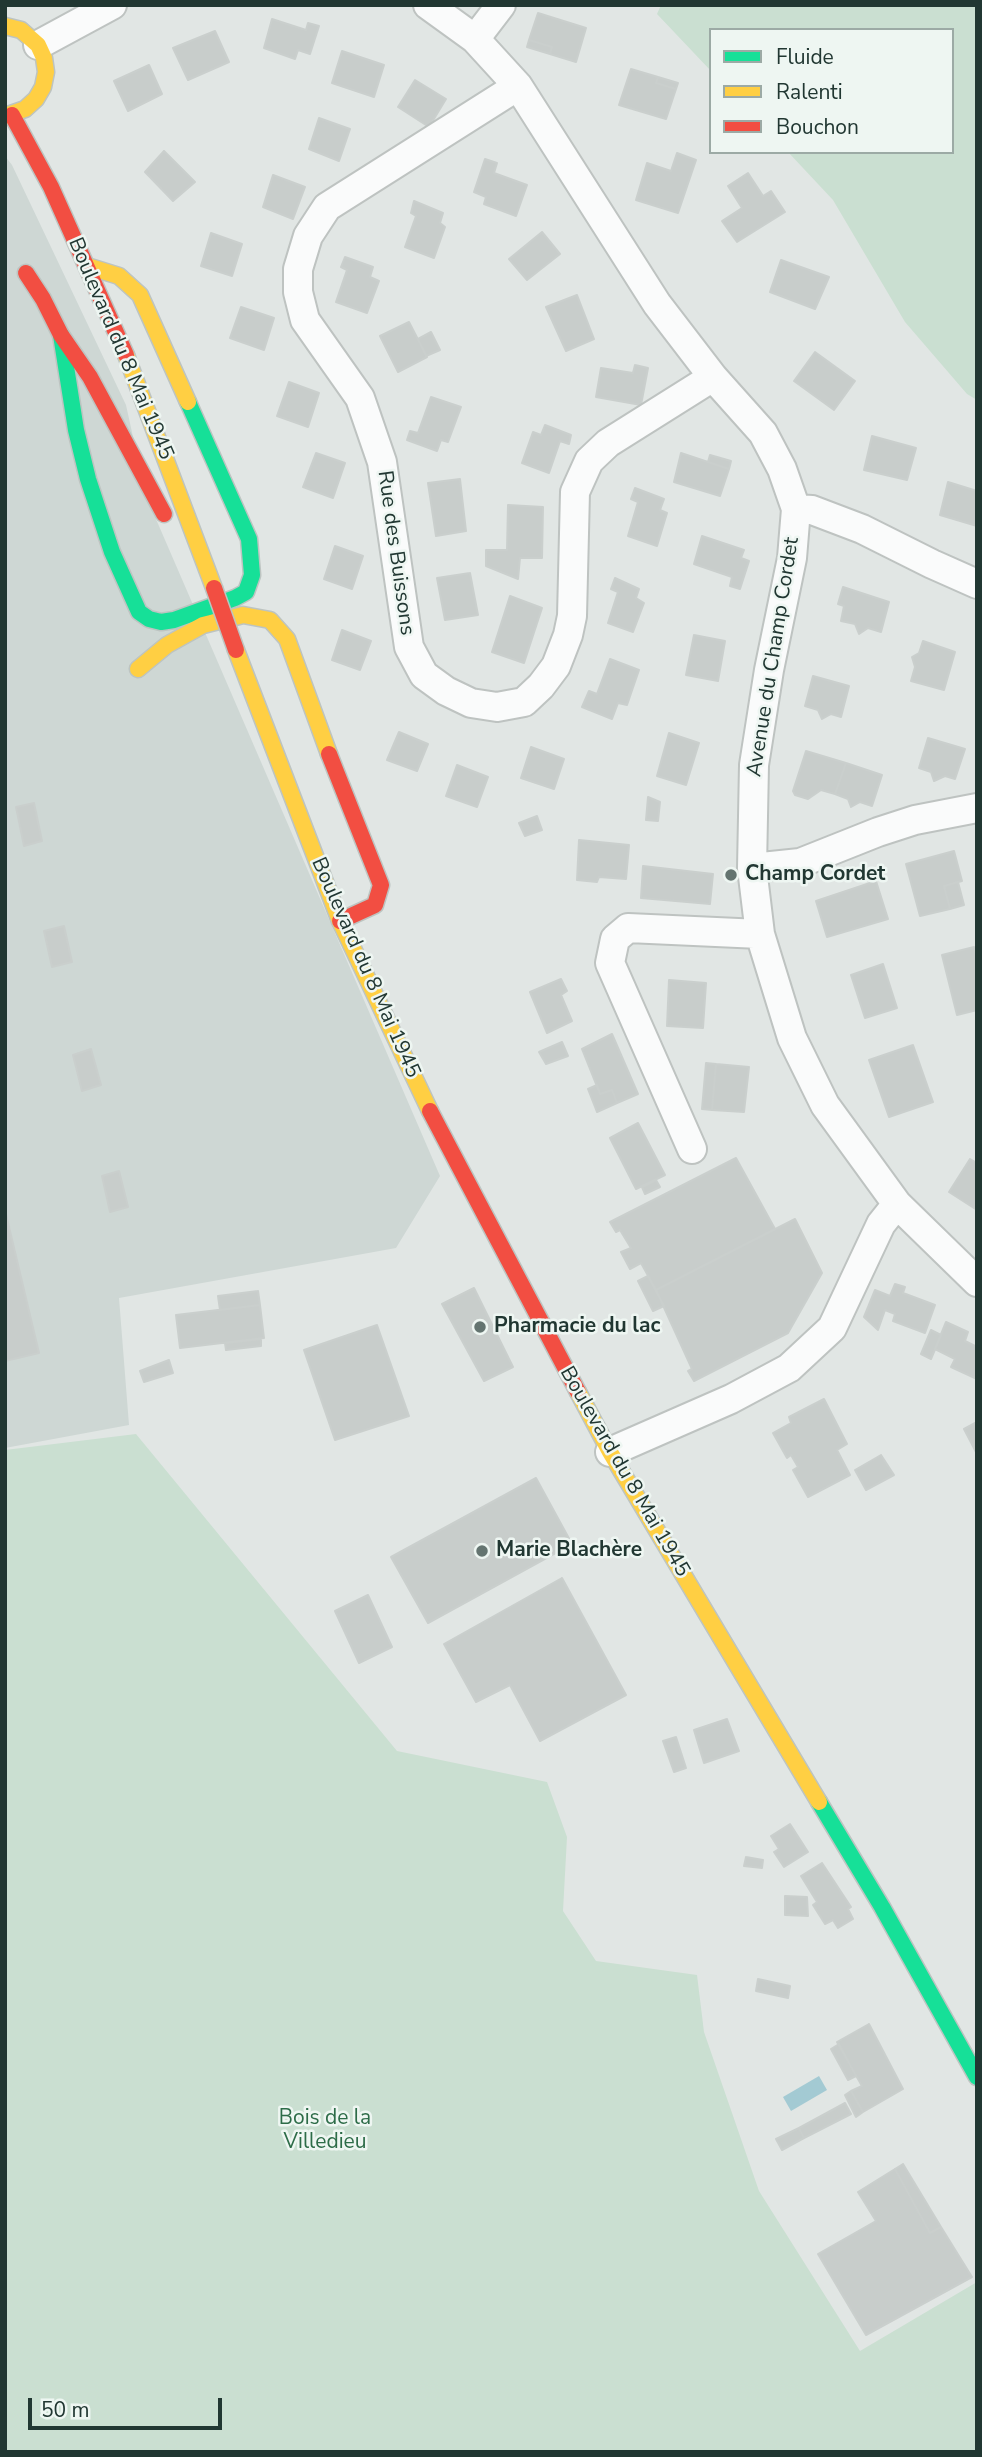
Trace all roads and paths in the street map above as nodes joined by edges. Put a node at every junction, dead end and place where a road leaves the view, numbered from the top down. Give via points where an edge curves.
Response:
1 (112, 5) edge
2 (428, 5) edge
3 (502, 5) edge
4 (5, 26) edge
5 (475, 39) junction
6 (38, 45) junction
7 (518, 86) junction
8 (9, 115) edge
9 (87, 266) junction
10 (26, 273) dead end
11 (61, 335) junction
12 (713, 377) junction
13 (796, 509) junction
14 (977, 584) edge
15 (214, 588) junction
16 (138, 669) dead end
17 (976, 812) edge
18 (752, 868) junction
19 (340, 921) junction
20 (760, 934) junction
21 (692, 1149) dead end
22 (897, 1204) junction
23 (977, 1282) edge
24 (610, 1452) junction
25 (977, 2077) edge

1 - 6 street
2 - 5 street, Avenue du Champ Cordet
3 - 5 street
4 - 6 street via 20,30
5 - 7 street, Avenue du Champ Cordet
6 - 8 street via 46,72 43,87 31,104
7 - 12 street, Avenue du Champ Cordet via 657,304
7 - 12 street, Rue des Buissons via 327,207 308,236 298,269 305,320 360,398 382,462 409,647 424,675 471,702 497,707 524,702 541,686 556,666 568,635 575,492 589,461 619,436
8 - 9 street, Boulevard du 8 Mai 1945 via 51,187
9 - 11 street via 120,276 140,295 249,539 252,575 246,592 174,620 161,622 139,612 112,552 88,480
9 - 15 street, Boulevard du 8 Mai 1945 via 127,356
10 - 11 street
11 - 15 street via 90,377 173,528
12 - 13 street, Avenue du Champ Cordet via 763,433
13 - 14 street via 812,510 862,529
13 - 18 street, Avenue du Champ Cordet via 792,558 754,765
15 - 19 street, Boulevard du 8 Mai 1945, bridge
16 - 19 street via 167,645 203,625 243,615 270,620 287,639 381,885 375,905
17 - 18 street via 915,820 800,863
18 - 20 street, Avenue du Champ Cordet
19 - 24 street, Boulevard du 8 Mai 1945 via 483,1215
20 - 21 street via 628,928 615,939 610,963
20 - 22 street, Avenue du Champ Cordet via 792,1038 825,1105
22 - 23 street, Avenue du Champ Cordet
22 - 24 street via 881,1224 832,1328 789,1368
24 - 25 street, Boulevard du 8 Mai 1945 via 882,1908

